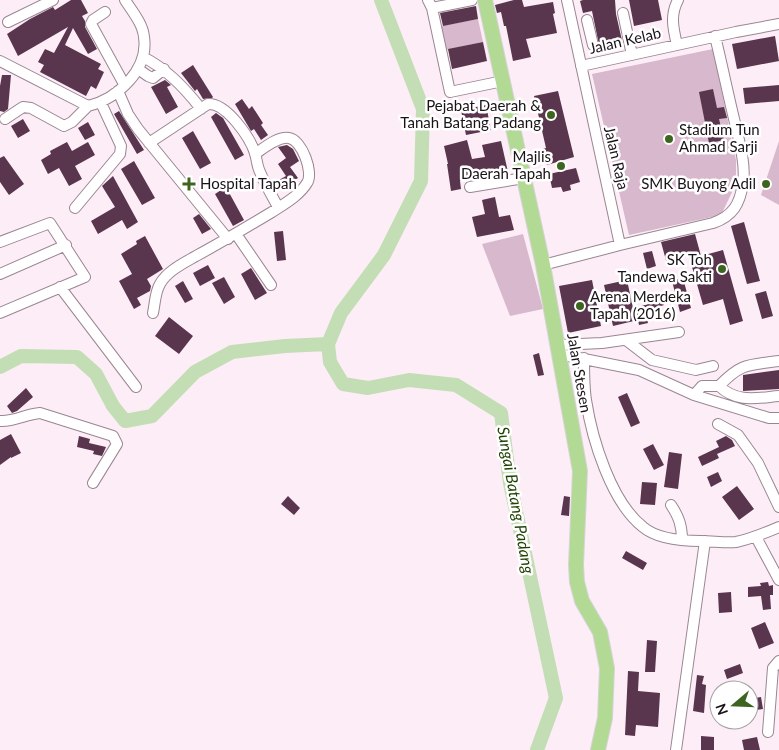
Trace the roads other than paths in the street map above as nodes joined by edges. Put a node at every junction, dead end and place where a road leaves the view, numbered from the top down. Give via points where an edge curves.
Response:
1 (53, 0) edge
2 (125, 0) edge
3 (472, 0) edge
4 (485, 0) edge
5 (567, 0) edge
6 (678, 0) edge
7 (430, 4) edge
8 (105, 12) dead end
9 (623, 13) dead end
10 (8, 22) dead end
11 (779, 24) edge
12 (574, 33) junction
13 (715, 36) junction
14 (593, 45) dead end
15 (677, 45) junction
16 (632, 55) junction
17 (143, 57) junction
18 (0, 61) edge
19 (581, 66) junction
20 (138, 69) junction
21 (164, 69) junction
22 (503, 81) junction
23 (121, 88) junction
24 (101, 103) junction
25 (88, 106) junction
26 (201, 108) junction
27 (5, 119) dead end
28 (149, 143) junction
29 (255, 154) junction
30 (524, 178) junction
31 (470, 187) dead end
32 (278, 207) junction
33 (75, 208) dead end
34 (232, 237) junction
35 (0, 242) edge
36 (66, 245) junction
37 (620, 245) junction
38 (543, 265) junction
39 (0, 274) edge
40 (271, 285) dead end
41 (60, 287) junction
42 (0, 313) edge
43 (153, 314) dead end
44 (679, 332) dead end
45 (626, 340) junction
46 (558, 350) junction
47 (584, 358) junction
48 (779, 361) edge
49 (713, 366) dead end
50 (719, 386) junction
51 (136, 388) dead end
52 (694, 395) junction
53 (779, 396) edge
54 (779, 418) edge
55 (0, 421) edge
56 (718, 424) dead end
57 (93, 483) dead end
58 (671, 505) dead end
59 (779, 507) edge
60 (779, 527) edge
61 (756, 537) junction
62 (682, 540) junction
63 (705, 541) junction
64 (779, 580) edge
65 (779, 661) edge
66 (768, 732) dead end
67 (598, 750) edge
68 (676, 750) edge

1 - 10 street
2 - 17 street via 144,36
3 - 7 street
4 - 22 main road, Jalan Stesen
5 - 12 street, Jalan Raja
6 - 15 street via 672,18
7 - 22 street via 450,92
8 - 23 street via 91,24
9 - 16 street
11 - 13 street, Jalan Kelab
12 - 14 street via 588,25
12 - 19 street, Jalan Raja
13 - 15 street, Jalan Kelab
13 - 37 street via 742,153 744,182 740,196 730,215 724,219
15 - 16 street, Jalan Kelab
16 - 19 street, Jalan Kelab
17 - 20 street
17 - 21 street
18 - 25 street
19 - 37 street, Jalan Raja
20 - 21 street via 154,78
20 - 23 street
21 - 26 street
22 - 30 main road, Jalan Stesen
23 - 24 street
23 - 28 street via 128,114
24 - 25 street
24 - 33 street via 121,146 120,154
25 - 27 street via 64,126 24,107
26 - 28 street
26 - 29 street via 213,104 229,114
28 - 34 street
29 - 32 street via 260,172
29 - 32 street via 276,140 288,137 300,146 310,170 309,182
30 - 31 street
30 - 38 main road, Jalan Stesen
32 - 34 street
34 - 40 street
34 - 43 street via 180,265 164,278 157,290
35 - 36 street via 50,223
36 - 39 street
36 - 41 street via 85,277
37 - 38 street
38 - 46 main road, Jalan Stesen
41 - 42 street
41 - 51 street
44 - 45 street
45 - 46 street
45 - 49 street via 652,360 696,370
46 - 47 street
46 - 67 main road, Jalan Stesen via 580,471 577,582 582,601 600,632 607,668 605,718
47 - 52 street via 639,370
47 - 62 street via 586,400 611,485 629,514 644,528
48 - 50 street via 750,364 735,371
50 - 52 street via 702,386
50 - 53 street via 741,399
52 - 54 street via 769,418
55 - 57 street via 40,413 113,436 117,444
56 - 59 street via 738,435 758,464
58 - 62 street via 679,517
60 - 61 street
61 - 63 street via 734,542
61 - 64 street
62 - 63 street
63 - 68 street
65 - 66 street via 774,668

